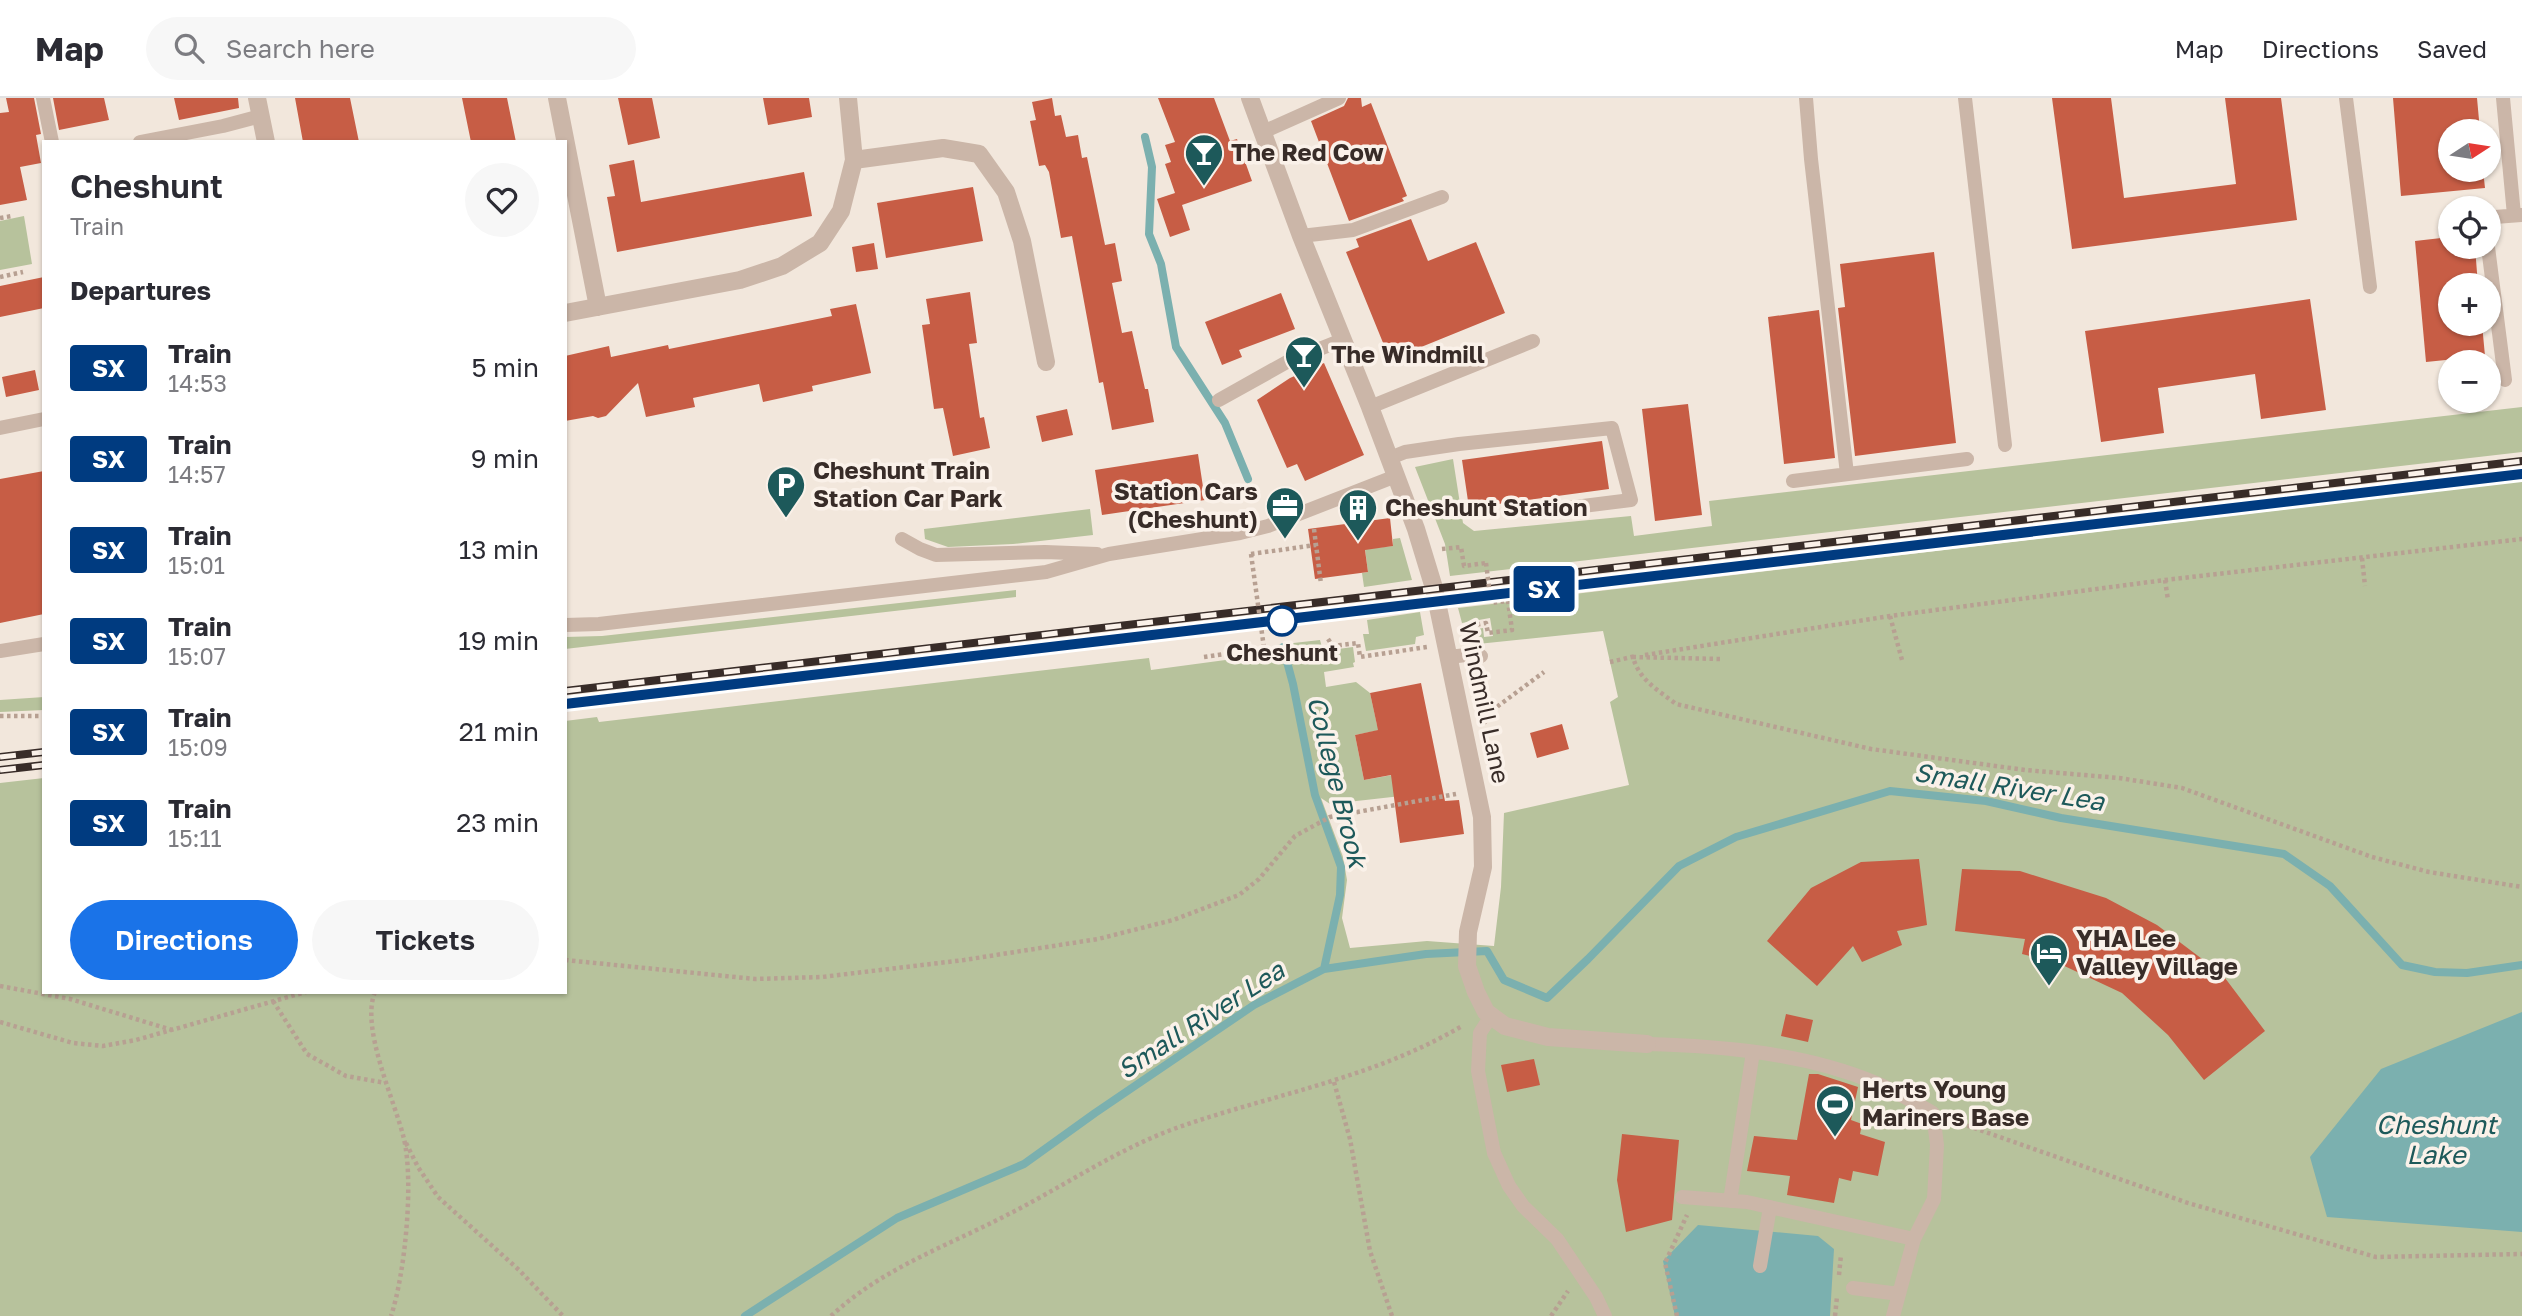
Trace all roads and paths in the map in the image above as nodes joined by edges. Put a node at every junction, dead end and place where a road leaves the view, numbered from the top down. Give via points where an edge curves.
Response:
1 (43, 98) edge
2 (557, 98) edge
3 (848, 98) edge
4 (1250, 98) edge
5 (1339, 98) edge
6 (1806, 98) edge
7 (1965, 98) edge
8 (2346, 98) edge
9 (2503, 98) edge
10 (259, 107) edge
11 (1263, 132) junction
12 (52, 140) edge
13 (150, 140) edge
14 (266, 140) edge
15 (565, 140) edge
16 (567, 149) edge
17 (854, 160) junction
18 (1442, 197) dead end
19 (2518, 215) edge
20 (12, 216) dead end
21 (0, 218) edge
22 (1301, 236) junction
23 (2490, 259) edge
24 (23, 272) dead end
25 (0, 277) edge
26 (2370, 287) dead end
27 (598, 307) junction
28 (567, 313) edge
29 (1342, 340) junction
30 (1533, 341) dead end
31 (1046, 362) dead end
32 (2505, 380) dead end
33 (1219, 400) dead end
34 (1370, 407) junction
35 (42, 419) edge
36 (0, 428) edge
37 (2005, 445) dead end
38 (1390, 458) junction
39 (1967, 459) dead end
40 (1847, 474) junction
41 (1396, 476) junction
42 (1793, 481) dead end
43 (1544, 511) dead end
44 (1313, 525) dead end
45 (902, 539) dead end
46 (2522, 539) edge
47 (1316, 545) junction
48 (1445, 549) dead end
49 (1109, 554) junction
50 (2362, 558) junction
51 (2165, 579) junction
52 (1321, 584) dead end
53 (2365, 586) dead end
54 (2168, 600) dead end
55 (1890, 616) junction
56 (567, 625) edge
57 (1459, 628) dead end
58 (1328, 639) dead end
59 (42, 644) edge
60 (1432, 646) dead end
61 (0, 651) edge
62 (1481, 656) dead end
63 (1204, 657) dead end
64 (1449, 657) junction
65 (1633, 657) junction
66 (1720, 659) dead end
67 (1902, 660) dead end
68 (1609, 662) dead end
69 (1545, 672) dead end
70 (0, 716) edge
71 (42, 716) edge
72 (1482, 725) dead end
73 (1478, 790) junction
74 (2522, 887) edge
75 (567, 960) edge
76 (0, 986) edge
77 (42, 994) edge
78 (44, 994) edge
79 (299, 994) edge
80 (375, 994) edge
81 (273, 1001) junction
82 (1488, 1014) junction
83 (0, 1022) edge
84 (173, 1031) junction
85 (1647, 1044) joint
86 (1753, 1052) junction
87 (1334, 1082) junction
88 (386, 1083) junction
89 (1933, 1114) junction
90 (404, 1139) junction
91 (1689, 1198) joint
92 (1730, 1201) junction
93 (1770, 1207) junction
94 (1914, 1239) junction
95 (2522, 1254) edge
96 (1760, 1266) dead end
97 (1580, 1273) junction
98 (1853, 1288) dead end
99 (1899, 1294) junction
100 (391, 1316) edge
101 (563, 1316) edge
102 (831, 1316) edge
103 (1392, 1316) edge
104 (1551, 1316) edge
105 (1605, 1316) edge
106 (1677, 1316) edge
107 (1893, 1316) edge

1 - 12 lane
2 - 15 street
3 - 17 street
4 - 11 street, Windmill Lane
5 - 11 lane
6 - 40 lane
7 - 37 lane
8 - 26 lane
9 - 19 lane
10 - 13 lane via 223,126
10 - 14 street
11 - 22 street, Windmill Lane
16 - 27 street
17 - 27 street via 841,211 820,243 782,266 740,280
17 - 31 street via 943,148 979,154 1006,192 1022,242
18 - 22 lane via 1353,230
20 - 21 path
22 - 29 street, Windmill Lane
23 - 32 lane
24 - 25 path
27 - 28 street
29 - 33 lane via 1287,362
29 - 34 street, Windmill Lane
30 - 34 lane
34 - 38 street, Windmill Lane
35 - 36 lane
38 - 41 street, Windmill Lane
38 - 43 lane via 1459,444 1612,428 1631,500
39 - 40 lane
40 - 42 lane
41 - 49 lane via 1268,526
41 - 64 street, Windmill Lane via 1428,565
44 - 47 path
45 - 49 lane via 936,555
46 - 50 path
47 - 52 path
47 - 63 path, bridge via 1251,554 1264,648
48 - 57 path, bridge via 1461,547 1464,566 1486,563 1491,603 1508,601 1512,630 1488,633 1486,623
49 - 56 lane via 1046,572
50 - 51 path
50 - 53 path
51 - 54 path
51 - 55 path
55 - 65 path
55 - 67 path
58 - 60 path via 1333,646 1358,643 1360,657
59 - 61 lane
62 - 64 lane
64 - 73 street, Windmill Lane
65 - 66 path
65 - 68 path
65 - 74 path via 1636,669 1650,685 1676,704 1871,750 2182,788 2372,857 2429,872
69 - 72 path via 1498,706
70 - 71 path
73 - 75 path via 1330,817 1295,836 1239,895 1173,920 1098,940 808,977 755,979
73 - 82 street, Windmill Lane via 1483,867 1468,932 1467,966
76 - 77 path
78 - 84 path
79 - 81 path
80 - 88 path via 370,1020
81 - 84 path
81 - 88 path via 307,1054 346,1076
82 - 85 street via 1505,1026 1548,1037
82 - 87 path
82 - 97 lane via 1480,1033 1478,1071 1494,1153 1523,1206 1558,1240
83 - 84 path via 73,1044 103,1046
85 - 86 lane
86 - 89 lane via 1826,1065 1878,1083
86 - 92 lane
87 - 102 path via 1139,1142 881,1277
87 - 103 path via 1350,1139 1370,1251
88 - 90 path
89 - 94 lane via 1937,1145 1934,1199
89 - 95 path via 2188,1203 2376,1257
90 - 100 path via 404,1244
90 - 101 path via 438,1197
91 - 92 lane
91 - 106 path via 1665,1263
92 - 93 lane
93 - 94 lane
93 - 96 lane
94 - 99 lane
97 - 104 path
97 - 105 lane
98 - 99 lane
99 - 107 lane

